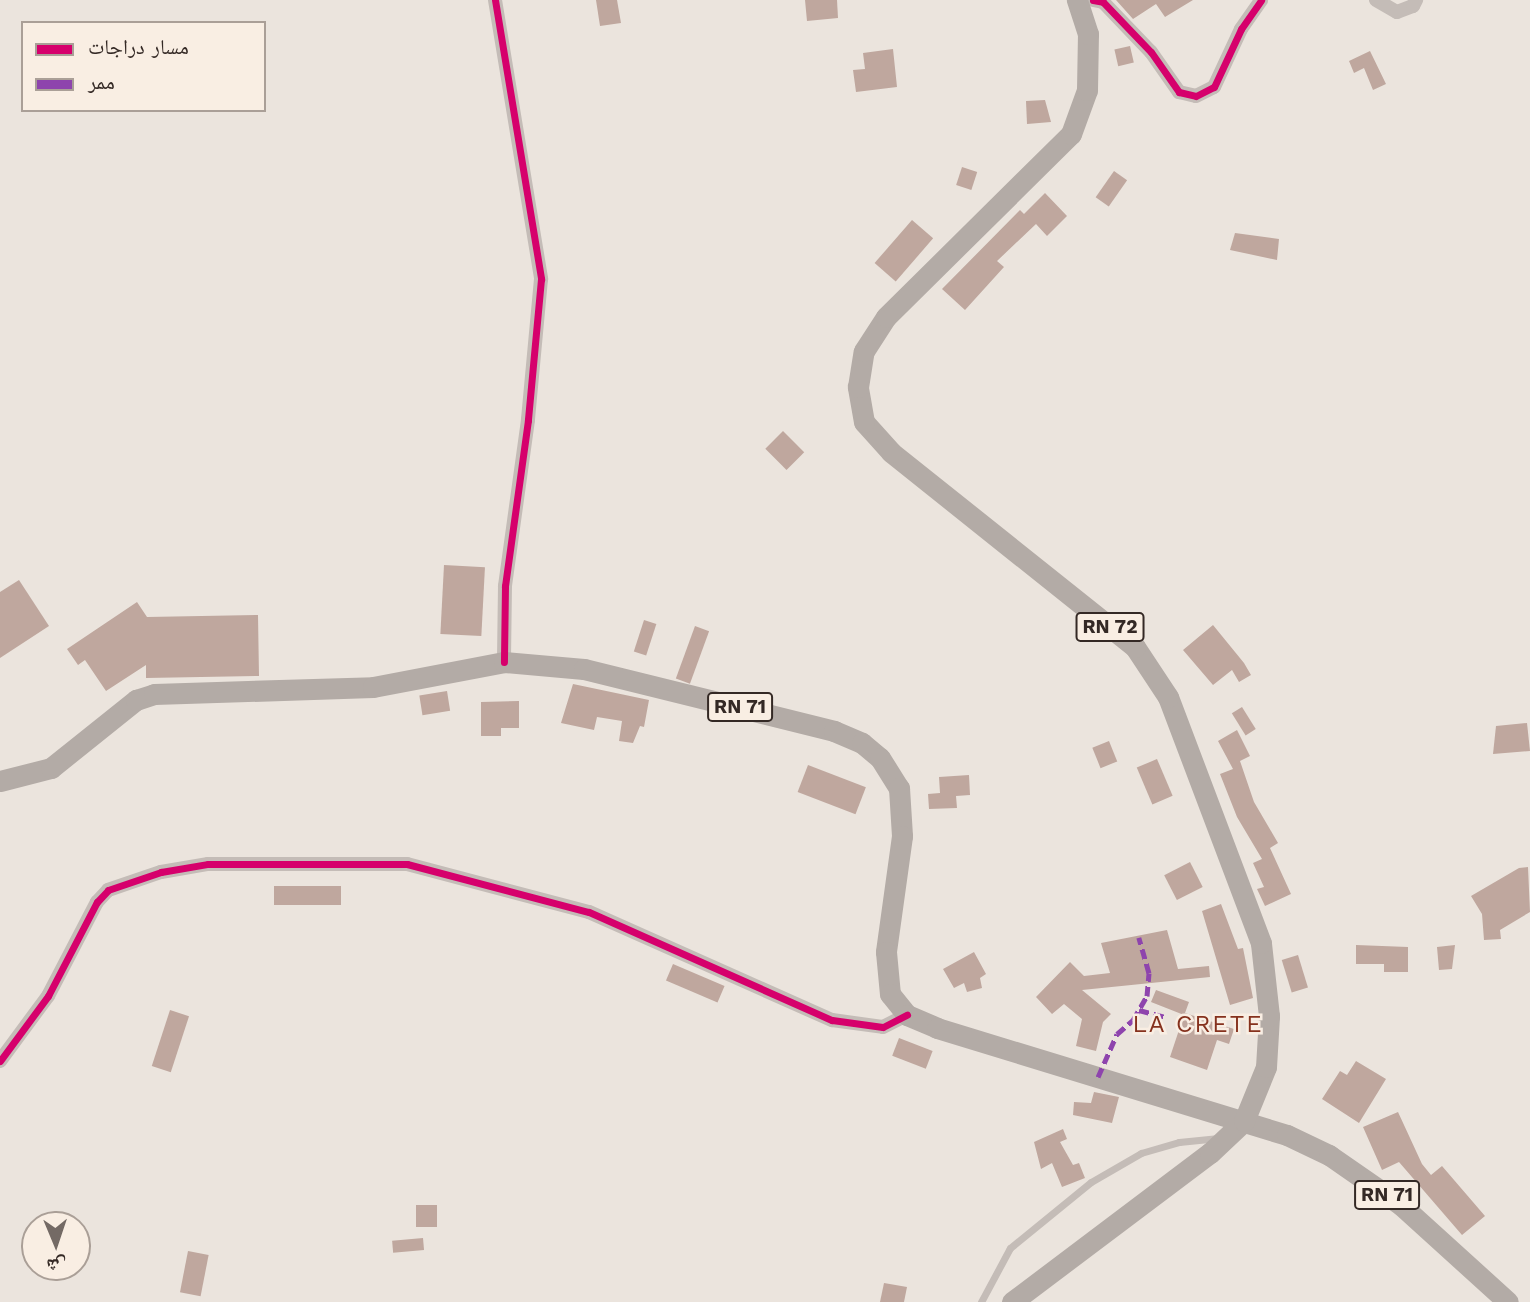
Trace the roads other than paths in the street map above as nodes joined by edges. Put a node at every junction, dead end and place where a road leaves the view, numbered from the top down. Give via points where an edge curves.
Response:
1 (495, 0) edge
2 (1077, 0) edge
3 (1093, 0) edge
4 (1261, 0) edge
5 (1376, 0) edge
6 (1416, 0) edge
7 (504, 662) junction
8 (0, 781) edge
9 (906, 1015) junction
10 (0, 1061) edge
11 (1244, 1121) junction
12 (1227, 1137) junction
13 (981, 1302) edge
14 (1012, 1302) edge
15 (1508, 1302) edge

1 - 7 street via 541,279 528,420 505,586
2 - 11 main road, RN 72 via 1088,34 1087,90 1071,134 886,317 864,351 858,387 864,422 891,452 1136,647 1168,697 1261,943 1269,1016 1266,1067
3 - 4 street via 1103,2 1151,52 1179,92 1196,96 1214,87 1241,29
5 - 6 street via 1397,12
7 - 8 main road, RN 71 via 373,687 154,694 136,700 51,768
7 - 9 main road, RN 71 via 584,669 768,714 834,731 862,743 880,758 899,788 902,810 886,952 890,994
9 - 10 street via 883,1027 819,1016 590,912 407,864 208,864 108,890 97,902 48,996
9 - 11 main road, RN 71
11 - 12 main road, RN 72
11 - 15 main road, RN 71 via 1287,1135 1401,1205
12 - 13 lane via 1179,1142 1141,1153 1091,1182 1010,1248
12 - 14 main road, RN 72

